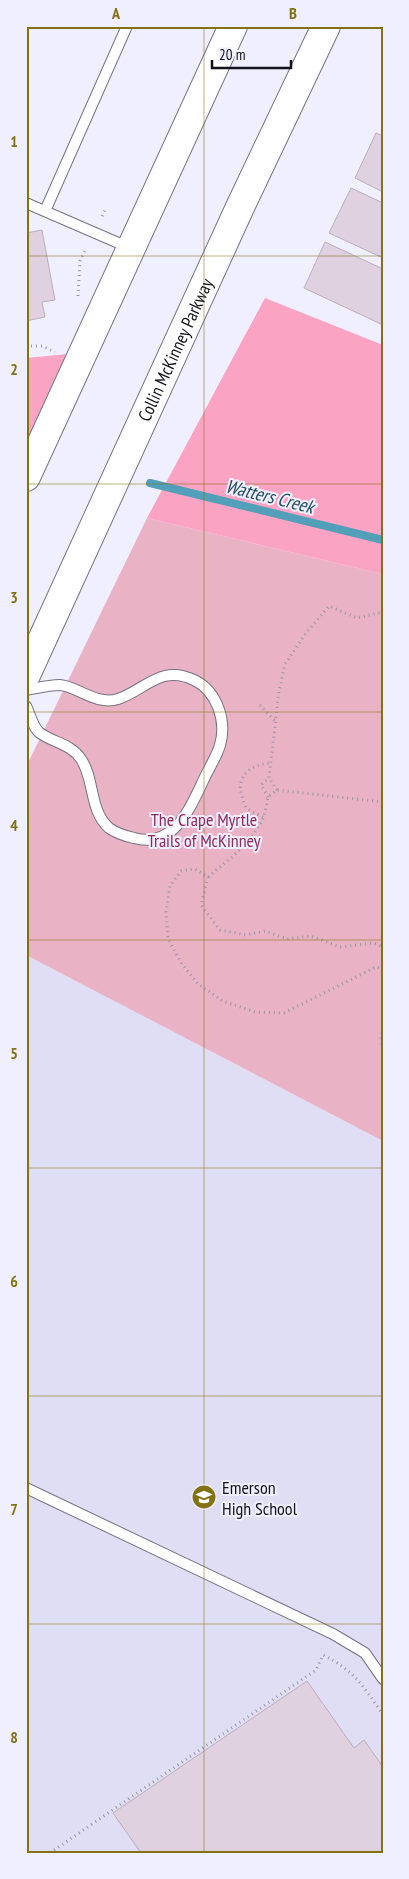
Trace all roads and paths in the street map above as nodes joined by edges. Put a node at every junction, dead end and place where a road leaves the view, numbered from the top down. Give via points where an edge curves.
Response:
1 (127, 26) edge
2 (233, 26) edge
3 (326, 26) edge
4 (26, 203) edge
5 (45, 212) junction
6 (131, 248) junction
7 (26, 477) edge
8 (383, 612) edge
9 (26, 675) edge
10 (26, 690) edge
11 (260, 705) dead end
12 (26, 706) edge
13 (275, 722) junction
14 (271, 763) junction
15 (269, 778) junction
16 (277, 790) junction
17 (268, 797) junction
18 (383, 802) edge
19 (264, 817) junction
20 (208, 877) junction
21 (383, 947) edge
22 (383, 969) edge
23 (383, 1028) edge
24 (383, 1045) edge
25 (26, 1488) edge
26 (383, 1679) edge
27 (383, 1714) edge
28 (50, 1853) edge

1 - 5 lane
2 - 6 street
3 - 9 street, Collin McKinney Parkway
4 - 5 lane
5 - 6 lane
6 - 7 street
8 - 13 path via 357,618 329,606 285,664
10 - 12 lane via 62,685 92,697 116,700 154,679 182,675 207,688 216,701 221,716 220,746 185,818 164,835 137,839 110,828 100,817 83,761 67,746 39,732
11 - 13 path
13 - 14 path
14 - 15 path
14 - 19 path via 259,764 247,771 240,791 245,806
15 - 16 path
15 - 17 path via 261,785
16 - 17 path
16 - 18 path
17 - 19 path
19 - 20 path via 250,840
20 - 21 path via 201,905 220,930 246,935 265,932 287,939 311,936 340,947 374,943
20 - 22 path via 195,869 181,870 170,886 166,912 168,939 198,984 223,1001 255,1012 284,1013 376,967
23 - 24 path
25 - 26 lane via 333,1634 365,1653
27 - 28 path via 355,1676 324,1655 316,1670

